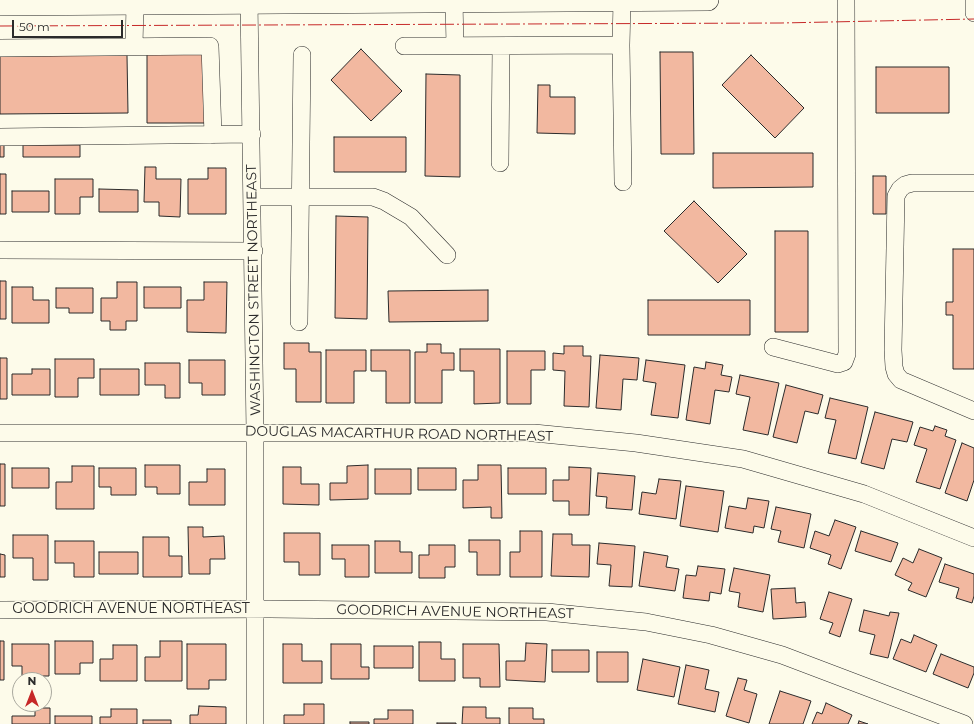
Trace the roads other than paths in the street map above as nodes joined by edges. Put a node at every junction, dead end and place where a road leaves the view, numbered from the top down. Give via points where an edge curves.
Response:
1 (675, 0) edge
2 (708, 0) edge
3 (846, 0) edge
4 (974, 0) edge
5 (454, 1) edge
6 (622, 1) edge
7 (250, 2) edge
8 (0, 5) edge
9 (135, 5) junction
10 (974, 13) edge
11 (621, 45) junction
12 (134, 46) junction
13 (404, 46) dead end
14 (455, 46) junction
15 (501, 46) junction
16 (0, 48) edge
17 (302, 55) dead end
18 (252, 134) junction
19 (213, 135) junction
20 (0, 137) edge
21 (500, 163) dead end
22 (623, 182) dead end
23 (974, 183) edge
24 (253, 198) junction
25 (300, 198) junction
26 (0, 250) edge
27 (254, 251) junction
28 (447, 256) dead end
29 (299, 322) dead end
30 (773, 347) dead end
31 (974, 412) edge
32 (255, 432) junction
33 (0, 433) edge
34 (974, 538) edge
35 (256, 609) junction
36 (0, 610) edge
37 (255, 724) edge
38 (964, 724) edge

1 - 2 main road
1 - 6 main road
3 - 30 street via 847,354 844,362 838,364
4 - 10 street
5 - 6 main road
5 - 7 main road
5 - 14 street
6 - 11 street
7 - 9 main road
7 - 18 street, WASHINGTON STREET NORTHEAST
8 - 9 main road
9 - 12 street
11 - 15 street
11 - 22 street
12 - 16 street
12 - 19 street via 210,46
13 - 14 street
14 - 15 street
15 - 21 street
17 - 25 street
18 - 19 street
18 - 24 street, WASHINGTON STREET NORTHEAST
19 - 20 street
23 - 31 street via 905,185 896,196 893,350 894,367 901,380
24 - 25 street
24 - 27 street, WASHINGTON STREET NORTHEAST
25 - 28 street via 374,197 411,217
25 - 29 street
26 - 27 street
27 - 32 street, WASHINGTON STREET NORTHEAST
32 - 33 street, DOUGLAS MACARTHUR ROAD NORTHEAST
32 - 34 street, DOUGLAS MACARTHUR ROAD NORTHEAST via 534,433 643,444 743,459 864,494
32 - 35 street, WASHINGTON STREET NORTHEAST
35 - 36 street, GOODRICH AVENUE NORTHEAST
35 - 37 street, WASHINGTON STREET NORTHEAST
35 - 38 street, GOODRICH AVENUE NORTHEAST via 547,612 646,622 711,635 782,655

